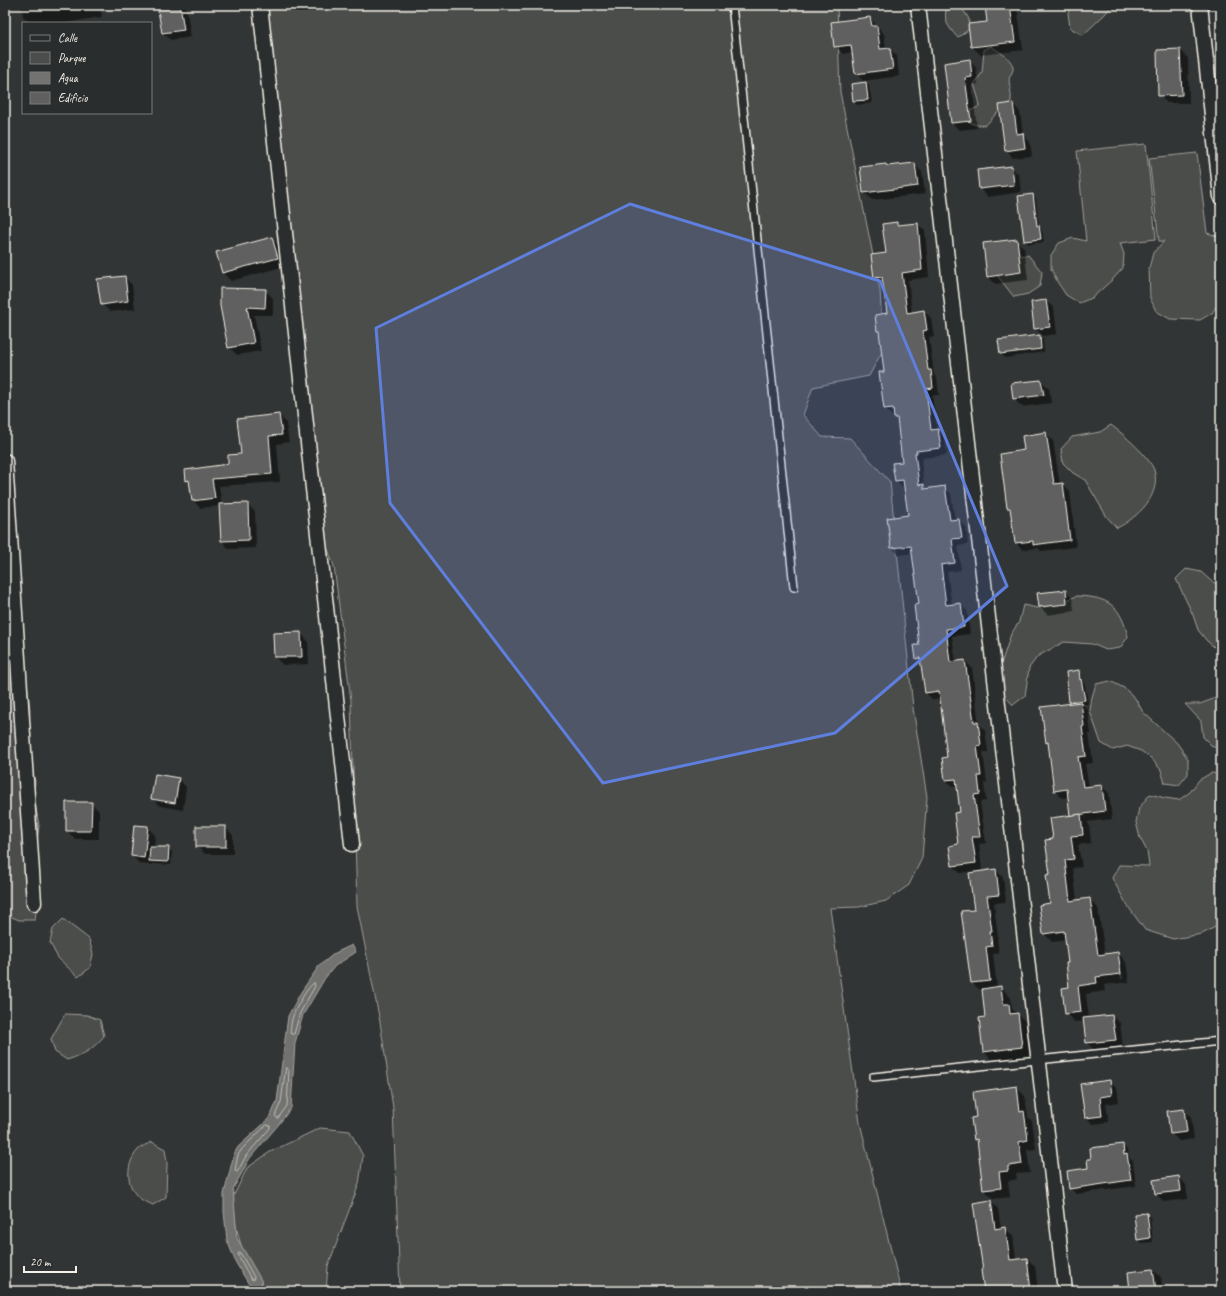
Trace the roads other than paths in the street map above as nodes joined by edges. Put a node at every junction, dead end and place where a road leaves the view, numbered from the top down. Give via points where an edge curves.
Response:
1 (260, 5) edge
2 (732, 5) edge
3 (918, 5) edge
4 (1200, 5) edge
5 (1221, 197) edge
6 (5, 461) edge
7 (794, 587) dead end
8 (352, 844) dead end
9 (34, 903) dead end
10 (1221, 1041) edge
11 (1038, 1059) junction
12 (873, 1077) dead end
13 (1065, 1291) edge

1 - 8 street
2 - 7 lane
3 - 11 street
4 - 5 street
6 - 9 street
10 - 11 lane
11 - 12 lane
11 - 13 street

